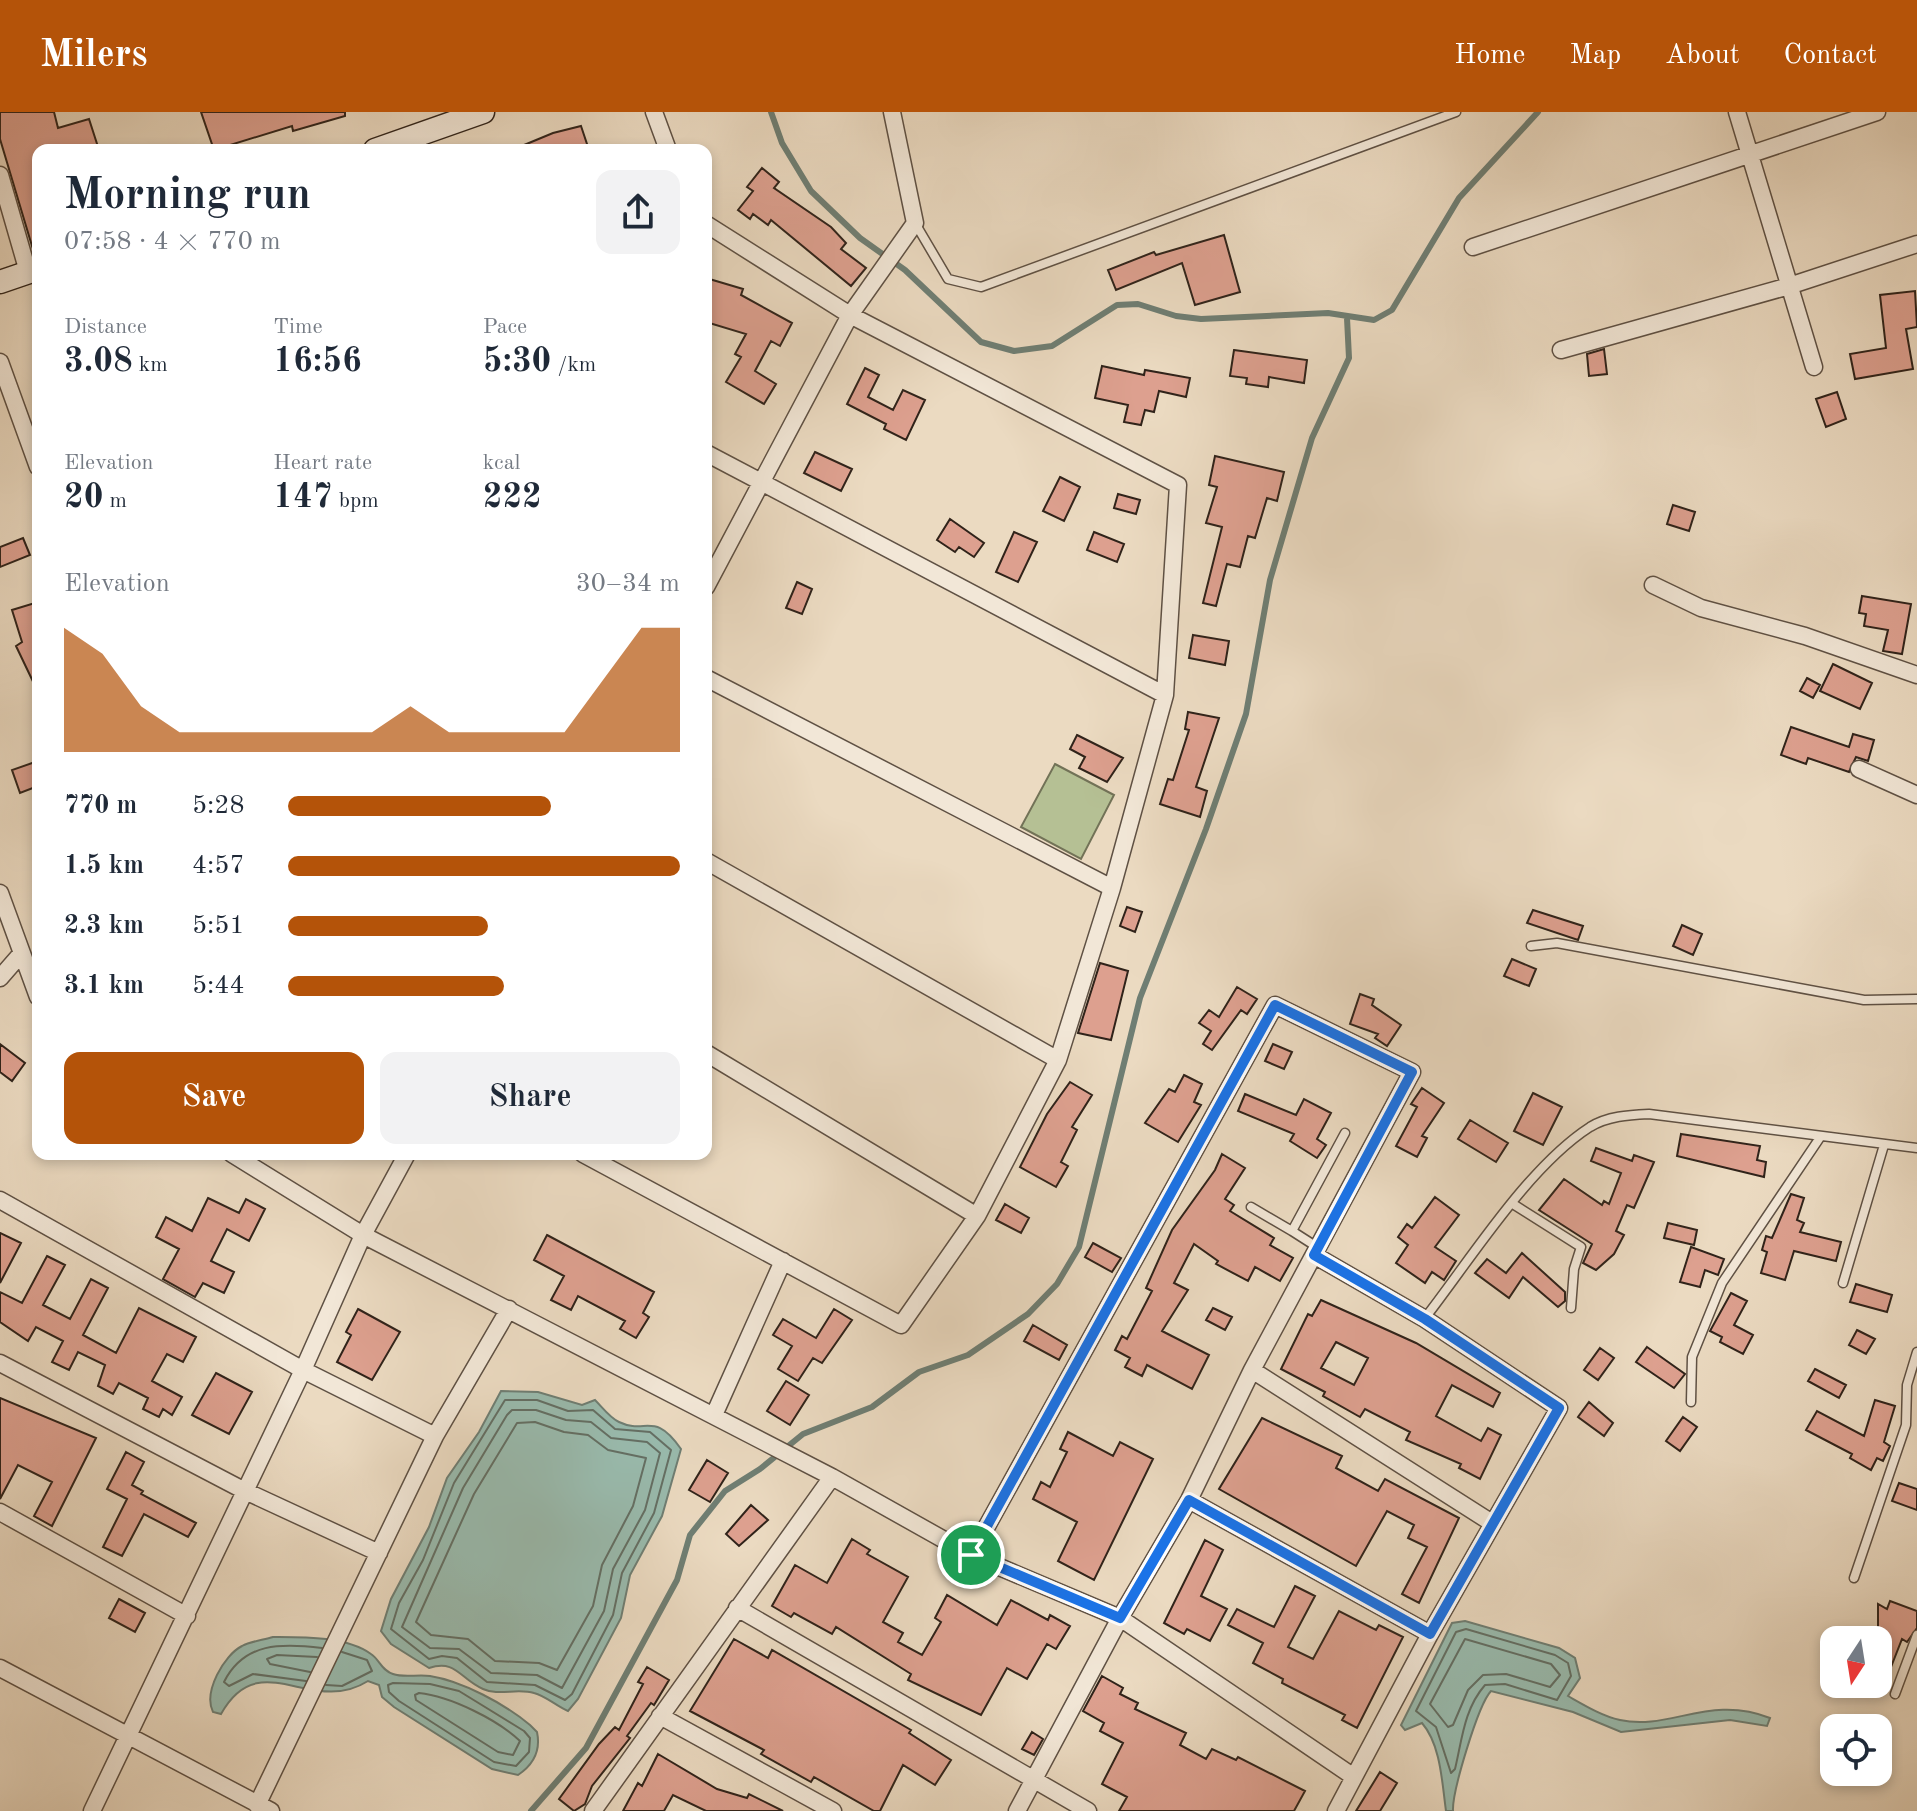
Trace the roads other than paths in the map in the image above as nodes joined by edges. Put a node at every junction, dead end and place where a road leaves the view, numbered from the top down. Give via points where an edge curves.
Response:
1 (483, 112) edge
2 (654, 112) edge
3 (892, 112) edge
4 (1456, 112) edge
5 (1737, 112) edge
6 (1877, 112) edge
7 (392, 144) edge
8 (666, 144) edge
9 (1751, 156) junction
10 (0, 175) edge
11 (915, 223) junction
12 (712, 228) edge
13 (1917, 244) edge
14 (1473, 247) dead end
15 (32, 267) edge
16 (32, 270) edge
17 (0, 282) edge
18 (1789, 286) junction
19 (850, 315) junction
20 (1561, 350) dead end
21 (0, 362) edge
22 (1814, 367) dead end
23 (32, 432) edge
24 (712, 456) edge
25 (760, 484) junction
26 (712, 576) edge
27 (1653, 585) dead end
28 (1917, 675) edge
29 (712, 681) edge
30 (1165, 695) junction
31 (1859, 769) dead end
32 (1917, 795) edge
33 (712, 864) edge
34 (1112, 888) junction
35 (0, 893) edge
36 (1531, 946) dead end
37 (20, 955) junction
38 (0, 978) edge
39 (32, 983) edge
40 (1917, 999) edge
41 (712, 1057) edge
42 (1058, 1060) junction
43 (1345, 1133) dead end
44 (1821, 1136) junction
45 (1884, 1145) junction
46 (1917, 1148) edge
47 (242, 1160) edge
48 (404, 1160) edge
49 (594, 1160) edge
50 (0, 1200) edge
51 (1513, 1204) junction
52 (1251, 1207) dead end
53 (977, 1216) junction
54 (1292, 1231) junction
55 (363, 1235) junction
56 (1316, 1251) junction
57 (783, 1261) junction
58 (1843, 1283) dead end
59 (1571, 1308) dead end
60 (509, 1309) junction
61 (1425, 1319) junction
62 (1917, 1352) edge
63 (0, 1363) edge
64 (303, 1370) junction
65 (1252, 1370) junction
66 (1691, 1402) dead end
67 (714, 1415) junction
68 (435, 1436) junction
69 (832, 1477) junction
70 (243, 1490) junction
71 (1189, 1500) junction
72 (0, 1512) edge
73 (1492, 1523) junction
74 (379, 1553) junction
75 (971, 1555) junction
76 (1854, 1578) dead end
77 (737, 1608) junction
78 (187, 1616) junction
79 (1120, 1618) junction
80 (1430, 1634) junction
81 (1917, 1635) edge
82 (0, 1668) edge
83 (1895, 1694) dead end
84 (660, 1716) junction
85 (128, 1736) junction
86 (1354, 1777) junction
87 (1034, 1781) junction
88 (264, 1808) edge
89 (92, 1811) edge
90 (593, 1811) edge
91 (833, 1811) edge
92 (1017, 1811) edge
93 (1088, 1811) edge
94 (1336, 1811) edge

1 - 7 main road
2 - 8 street
3 - 11 street
4 - 11 lane via 981,287 948,279
5 - 9 street
6 - 9 street
9 - 14 street
9 - 18 street
10 - 15 street
11 - 19 street
12 - 19 street
13 - 18 street
16 - 17 main road
18 - 20 street
18 - 22 street
19 - 25 street
19 - 30 street via 1178,485
21 - 23 street
24 - 25 street
25 - 26 street
25 - 30 street
27 - 28 street via 1701,608 1805,636
29 - 34 street
30 - 34 street
31 - 32 street
33 - 42 street
34 - 42 street
35 - 37 street
36 - 40 lane via 1557,943 1864,1000
37 - 38 street
37 - 39 street
41 - 53 street
42 - 53 street
43 - 54 lane
44 - 45 lane
44 - 51 lane via 1649,1114 1620,1115 1580,1136
44 - 66 lane via 1722,1283 1692,1357
45 - 46 lane
45 - 58 lane
47 - 55 street
48 - 55 street
49 - 57 street
50 - 64 street
51 - 59 lane via 1581,1247
51 - 61 lane
52 - 54 lane
53 - 57 street via 901,1325
54 - 56 lane
55 - 60 street
55 - 64 street
56 - 61 street
56 - 65 street
56 - 75 street via 1412,1072 1275,1005
57 - 67 street
60 - 67 street
60 - 68 street
61 - 73 street via 1559,1408
62 - 76 lane via 1907,1385 1906,1425
63 - 70 street
64 - 68 street
64 - 70 street
65 - 71 street
65 - 73 street
67 - 69 street
68 - 74 street
69 - 75 street
69 - 77 street
70 - 74 street
70 - 78 street
71 - 79 street
71 - 80 street
72 - 78 street
73 - 80 street
74 - 88 street
75 - 79 street
77 - 84 street
77 - 87 street
78 - 85 street
79 - 86 street
79 - 87 street
80 - 86 street
81 - 83 lane
82 - 85 street
84 - 90 street
84 - 91 street
85 - 88 street
85 - 89 street
86 - 94 street
87 - 92 street
87 - 93 street

